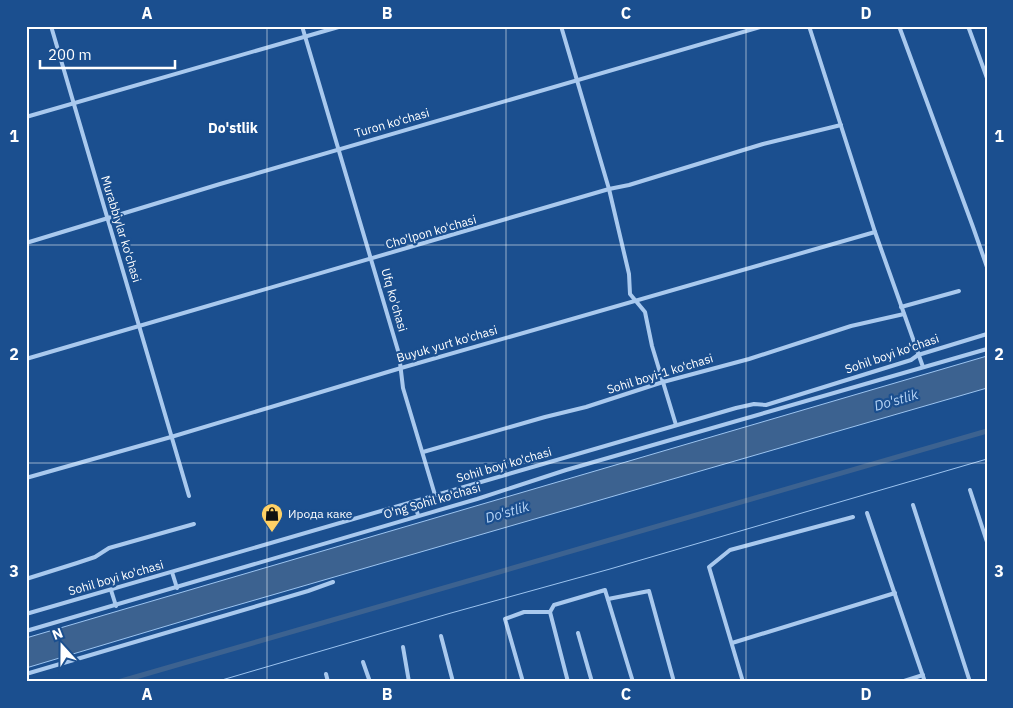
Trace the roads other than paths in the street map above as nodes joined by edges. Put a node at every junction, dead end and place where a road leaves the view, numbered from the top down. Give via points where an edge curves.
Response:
1 (51, 26) edge
2 (302, 26) edge
3 (342, 26) edge
4 (561, 26) edge
5 (764, 26) edge
6 (809, 26) edge
7 (898, 26) edge
8 (968, 26) edge
9 (306, 37) junction
10 (987, 78) edge
11 (577, 81) junction
12 (74, 103) junction
13 (26, 117) edge
14 (841, 125) junction
15 (340, 150) junction
16 (609, 189) junction
17 (107, 218) junction
18 (875, 232) junction
19 (26, 243) edge
20 (372, 259) junction
21 (987, 268) edge
22 (959, 291) dead end
23 (634, 301) junction
24 (901, 306) junction
25 (904, 314) junction
26 (140, 327) junction
27 (987, 334) edge
28 (987, 349) edge
29 (918, 354) junction
30 (26, 359) edge
31 (923, 367) junction
32 (401, 368) junction
33 (663, 382) junction
34 (676, 425) junction
35 (171, 437) junction
36 (423, 452) junction
37 (26, 478) edge
38 (970, 490) dead end
39 (435, 495) junction
40 (189, 496) dead end
41 (414, 502) junction
42 (913, 505) dead end
43 (867, 513) dead end
44 (418, 515) junction
45 (853, 517) dead end
46 (194, 524) dead end
47 (987, 542) edge
48 (172, 572) junction
49 (26, 579) edge
50 (333, 582) dead end
51 (176, 588) junction
52 (111, 590) junction
53 (895, 593) junction
54 (608, 599) junction
55 (116, 606) junction
56 (550, 612) junction
57 (26, 614) edge
58 (26, 631) edge
59 (578, 633) dead end
60 (442, 636) dead end
61 (732, 643) junction
62 (403, 647) dead end
63 (363, 662) dead end
64 (26, 674) edge
65 (326, 674) dead end
66 (923, 675) junction
67 (328, 682) edge
68 (370, 682) edge
69 (409, 682) edge
70 (453, 682) edge
71 (524, 682) edge
72 (568, 682) edge
73 (592, 682) edge
74 (633, 682) edge
75 (674, 682) edge
76 (744, 682) edge
77 (901, 682) edge
78 (925, 682) edge
79 (970, 682) edge

1 - 12 street, Murabbiylar ko'chasi
2 - 9 street, Ufq ko'chasi
3 - 9 street
4 - 11 street
5 - 11 street, Turon ko'chasi
6 - 14 street
7 - 21 street
8 - 10 street
9 - 12 street
9 - 15 street, Ufq ko'chasi
11 - 15 street, Turon ko'chasi
11 - 16 street
12 - 13 street
12 - 17 street, Murabbiylar ko'chasi
14 - 16 street, Cho'lpon ko'chasi
14 - 18 street
15 - 17 street, Turon ko'chasi
15 - 20 street, Ufq ko'chasi
16 - 20 street, Cho'lpon ko'chasi
16 - 23 street
17 - 19 street, Turon ko'chasi
17 - 26 street, Murabbiylar ko'chasi
18 - 23 street, Buyuk yurt ko'chasi
18 - 24 street
20 - 26 street, Cho'lpon ko'chasi
20 - 32 street, Ufq ko'chasi
22 - 24 street
23 - 32 street, Buyuk yurt ko'chasi
23 - 33 street via 645,312
24 - 25 street
25 - 29 street
25 - 33 street, Sohil boyi-1 ko'chasi via 851,326 749,359
26 - 30 street, Cho'lpon ko'chasi
26 - 35 street, Murabbiylar ko'chasi
27 - 29 street, Sohil boyi ko'chasi
28 - 31 street, O'ng Sohil ko'chasi
29 - 31 street
29 - 34 street, Sohil boyi ko'chasi via 911,360 766,405 736,408
31 - 44 street, O'ng Sohil ko'chasi
32 - 35 street, Buyuk yurt ko'chasi
32 - 36 street, Ufq ko'chasi via 403,388
33 - 34 street
33 - 36 street, Sohil boyi-1 ko'chasi
34 - 39 street, Sohil boyi ko'chasi
35 - 37 street, Buyuk yurt ko'chasi
35 - 40 street, Murabbiylar ko'chasi
36 - 39 street, Ufq ko'chasi
38 - 47 street
39 - 41 street, Sohil boyi ko'chasi
41 - 44 street
41 - 48 street, Sohil boyi ko'chasi
42 - 79 street
43 - 53 street
44 - 51 street, O'ng Sohil ko'chasi
45 - 61 street via 730,550 708,567
46 - 49 street via 109,548 94,557
48 - 51 street
48 - 52 street, Sohil boyi ko'chasi
50 - 64 street
51 - 55 street, O'ng Sohil ko'chasi
52 - 55 street
52 - 57 street, Sohil boyi ko'chasi
53 - 61 street
53 - 66 street
54 - 56 street via 605,590 554,604
54 - 74 street
54 - 75 street via 649,591
55 - 58 street, O'ng Sohil ko'chasi
56 - 71 street via 524,612 505,618
56 - 72 street
59 - 73 street
60 - 70 street
61 - 76 street
62 - 69 street
63 - 68 street
65 - 67 street
66 - 77 street
66 - 78 street

